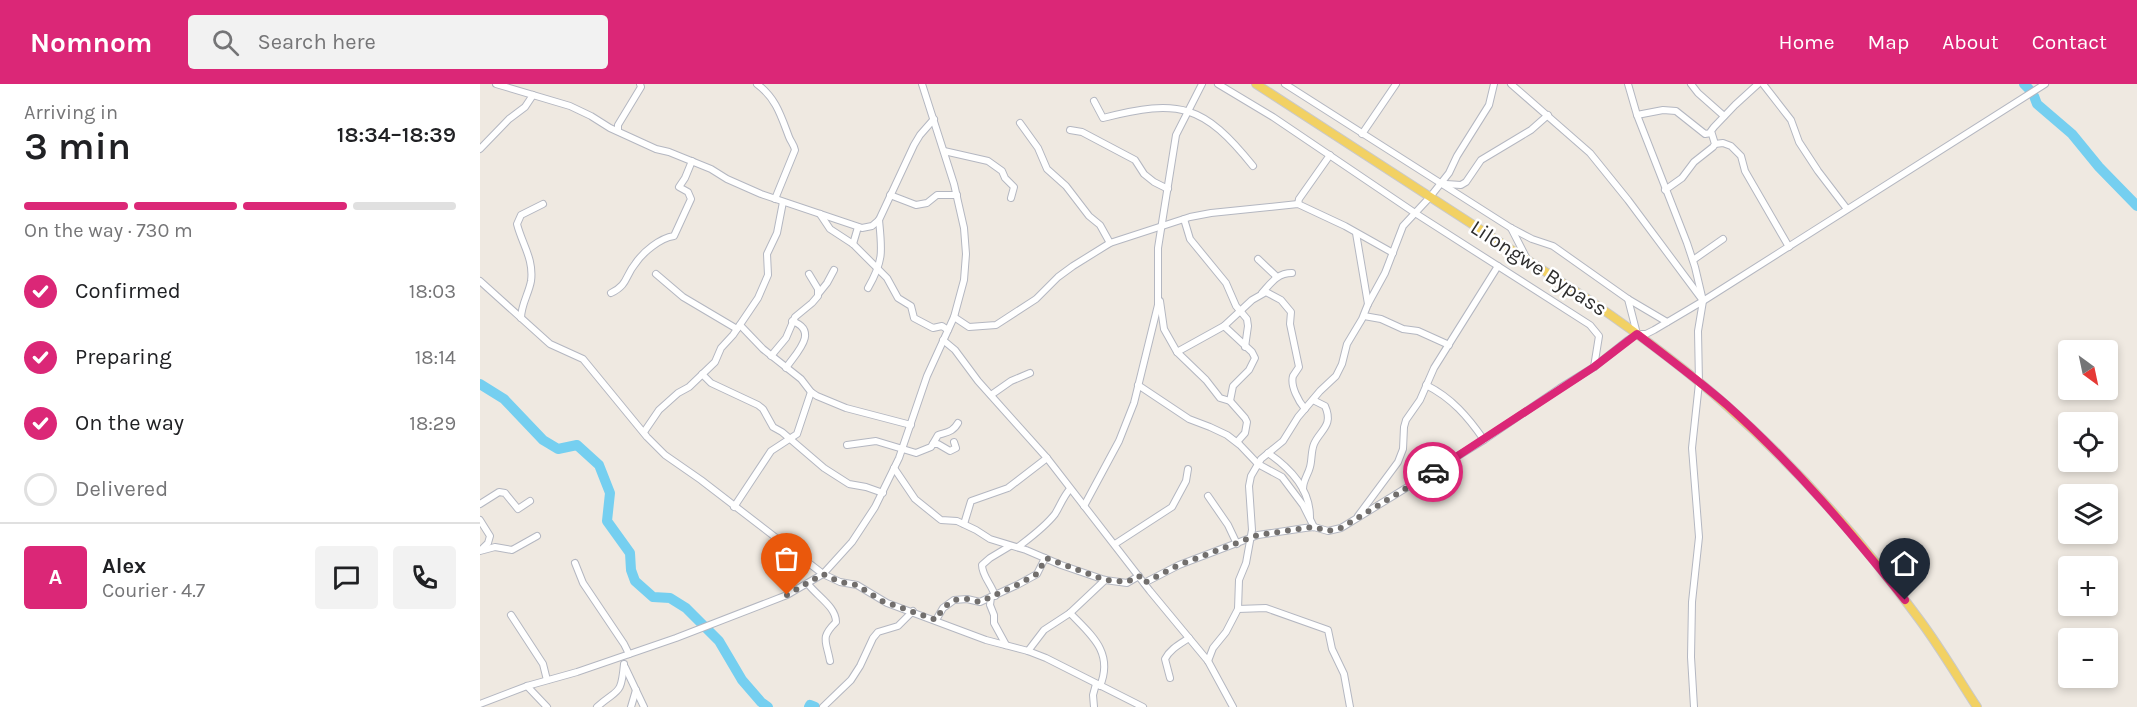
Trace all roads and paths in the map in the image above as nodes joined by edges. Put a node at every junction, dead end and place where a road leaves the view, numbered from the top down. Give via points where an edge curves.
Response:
1 (496, 84) edge
2 (639, 84) edge
3 (1202, 84) edge
4 (1218, 84) edge
5 (1256, 84) edge
6 (1285, 84) edge
7 (1396, 84) edge
8 (1494, 84) edge
9 (1511, 84) edge
10 (1628, 84) edge
11 (1691, 84) edge
12 (1760, 84) edge
13 (2045, 84) edge
14 (761, 85) edge
15 (924, 86) edge
16 (533, 95) junction
17 (1094, 101) dead end
18 (1188, 110) junction
19 (1548, 115) junction
20 (1636, 115) junction
21 (1724, 116) junction
22 (934, 119) junction
23 (1020, 123) dead end
24 (1070, 130) dead end
25 (618, 131) junction
26 (1362, 134) junction
27 (1711, 134) junction
28 (1714, 144) junction
29 (480, 149) edge
30 (944, 151) junction
31 (1330, 155) junction
32 (692, 161) junction
33 (1253, 166) dead end
34 (1442, 183) junction
35 (1168, 189) junction
36 (1665, 190) junction
37 (890, 195) junction
38 (957, 195) junction
39 (1430, 197) junction
40 (1011, 198) dead end
41 (775, 199) junction
42 (783, 202) junction
43 (543, 204) dead end
44 (1298, 204) junction
45 (1847, 209) junction
46 (1415, 213) junction
47 (820, 214) junction
48 (1184, 219) junction
49 (879, 220) junction
50 (858, 227) junction
51 (1161, 228) junction
52 (1511, 228) junction
53 (1356, 233) junction
54 (1723, 239) dead end
55 (1110, 243) junction
56 (853, 244) junction
57 (1789, 248) junction
58 (1393, 253) junction
59 (1258, 259) dead end
60 (1693, 260) junction
61 (1528, 261) junction
62 (1498, 266) junction
63 (878, 269) junction
64 (834, 270) dead end
65 (1292, 273) dead end
66 (656, 274) dead end
67 (810, 274) dead end
68 (1276, 277) junction
69 (480, 281) edge
70 (868, 288) dead end
71 (610, 292) dead end
72 (819, 292) junction
73 (1158, 292) junction
74 (1262, 293) junction
75 (1628, 299) junction
76 (1703, 301) junction
77 (1368, 304) junction
78 (1240, 310) junction
79 (1364, 316) junction
80 (954, 317) junction
81 (521, 318) junction
82 (792, 321) junction
83 (1667, 322) junction
84 (1224, 326) junction
85 (738, 327) junction
86 (948, 330) junction
87 (1637, 334) junction
88 (943, 340) junction
89 (1449, 345) junction
90 (1245, 346) junction
91 (1177, 352) junction
92 (771, 356) junction
93 (1594, 367) junction
94 (786, 368) junction
95 (1030, 373) dead end
96 (702, 374) junction
97 (1699, 383) junction
98 (1138, 385) junction
99 (1426, 385) junction
100 (811, 392) junction
101 (991, 395) junction
102 (1312, 400) junction
103 (1230, 401) junction
104 (1305, 409) junction
105 (958, 423) dead end
106 (911, 425) junction
107 (644, 432) junction
108 (790, 439) junction
109 (1484, 440) junction
110 (954, 442) dead end
111 (1237, 442) junction
112 (933, 444) junction
113 (847, 445) dead end
114 (903, 448) junction
115 (1268, 453) junction
116 (1047, 458) junction
117 (1258, 464) junction
118 (894, 468) junction
119 (1188, 469) dead end
120 (1070, 489) junction
121 (1303, 489) junction
122 (883, 493) junction
123 (1208, 496) dead end
124 (530, 501) dead end
125 (480, 504) edge
126 (1084, 506) junction
127 (734, 507) junction
128 (1310, 517) junction
129 (1356, 519) junction
130 (480, 520) edge
131 (964, 524) junction
132 (1314, 527) junction
133 (537, 536) dead end
134 (1250, 539) junction
135 (1114, 544) junction
136 (1237, 544) junction
137 (1010, 546) junction
138 (1018, 547) junction
139 (480, 551) edge
140 (1046, 558) junction
141 (575, 562) dead end
142 (823, 574) junction
143 (1139, 576) junction
144 (1105, 580) junction
145 (1144, 583) junction
146 (808, 584) junction
147 (993, 596) junction
148 (1238, 609) junction
149 (913, 611) junction
150 (1070, 613) junction
151 (511, 615) dead end
152 (936, 620) junction
153 (1190, 638) junction
154 (1006, 645) junction
155 (1028, 651) junction
156 (629, 654) junction
157 (621, 657) junction
158 (1208, 660) junction
159 (830, 661) dead end
160 (624, 664) junction
161 (1170, 678) dead end
162 (547, 680) junction
163 (1098, 685) junction
164 (527, 686) junction
165 (636, 689) junction
166 (480, 704) edge
167 (547, 707) edge
168 (597, 707) edge
169 (631, 707) edge
170 (644, 707) edge
171 (823, 707) edge
172 (1094, 707) edge
173 (1143, 707) edge
174 (1233, 707) edge
175 (1350, 707) edge
176 (1694, 707) edge
177 (1977, 707) edge

1 - 16 street
2 - 25 street via 641,87
3 - 18 street
4 - 31 street
5 - 39 main road, Lilongwe Bypass
6 - 26 street
7 - 26 street
8 - 34 street via 1489,105
9 - 19 street
10 - 20 street
11 - 21 street
12 - 21 street
12 - 45 street via 1791,120 1799,142
13 - 45 street
14 - 41 street via 774,101 795,150
15 - 22 street
16 - 25 street via 582,111
16 - 29 street
17 - 18 street via 1103,118 1162,108
18 - 33 street via 1224,132
18 - 35 street via 1176,135
19 - 34 street via 1481,160 1466,182
19 - 76 street via 1601,166
20 - 27 street via 1676,111 1705,134
20 - 36 street
21 - 27 street
22 - 30 street
22 - 37 street via 914,145
23 - 55 street via 1047,169 1100,225
24 - 35 street via 1082,132 1135,160 1154,183
25 - 32 street
26 - 34 street
27 - 28 street
28 - 36 street
28 - 57 street via 1731,146 1741,156
30 - 38 street
30 - 40 street via 993,163 1014,187
31 - 44 street
31 - 46 street
32 - 41 street
32 - 71 street via 679,187 691,199 674,236 664,237 641,257 626,282
34 - 39 street
34 - 52 street
35 - 51 street
36 - 60 street
37 - 38 street via 916,205 937,195
37 - 49 street
38 - 80 street via 966,254
39 - 46 street
39 - 61 main road, Lilongwe Bypass
41 - 42 street
42 - 47 street
42 - 85 street via 777,233 767,254 768,275
43 - 81 street via 521,215 517,224 530,257 531,274
44 - 48 street
44 - 53 street
45 - 57 street
46 - 58 street via 1403,226
46 - 62 street
47 - 50 street
47 - 56 street via 830,230
48 - 51 street
48 - 78 street via 1190,239 1226,283
49 - 50 street via 872,226
49 - 63 street via 882,254
50 - 56 street
51 - 55 street
51 - 73 street
52 - 61 street
52 - 75 street via 1553,246
53 - 58 street
53 - 77 street
54 - 60 street
55 - 80 street via 1058,277 1001,324 969,327
56 - 63 street
57 - 76 street
58 - 77 street
59 - 68 street
60 - 76 street
61 - 87 main road, Lilongwe Bypass
62 - 89 street
62 - 93 street via 1597,332 1599,344
63 - 70 street
63 - 86 street via 898,298 911,306 914,318 933,328 942,326
64 - 72 street
65 - 68 street
66 - 85 street via 683,297
67 - 72 street
68 - 74 street
69 - 81 street
72 - 82 street
73 - 91 street via 1164,328
73 - 98 street
74 - 78 street
74 - 104 street via 1281,300 1291,312 1299,367 1293,381 1296,396
75 - 83 street
75 - 87 street
76 - 83 street
76 - 97 street via 1698,331
77 - 79 street
78 - 84 street
78 - 90 street via 1248,322
79 - 89 street
79 - 102 street via 1347,344 1336,376
80 - 86 street
81 - 107 street via 550,344 583,359
82 - 92 street via 786,338
82 - 94 street via 801,324 806,338
83 - 87 street
84 - 90 street
84 - 91 street
85 - 92 street
85 - 96 street via 715,362
86 - 88 street
87 - 93 street
87 - 97 main road, Lilongwe Bypass
88 - 101 street
88 - 106 street
89 - 99 street
90 - 103 street via 1255,358 1233,386
91 - 103 street via 1220,398
92 - 94 street
93 - 109 street
94 - 100 street
95 - 101 street
96 - 107 street via 658,410
96 - 108 street via 711,383 758,405 773,427
97 - 176 street via 1692,448 1699,537 1692,602
97 - 177 main road, Lilongwe Bypass via 1800,476 1844,525 1921,622
98 - 111 street via 1189,419
98 - 126 street via 1125,430
99 - 109 street via 1462,411
99 - 129 street via 1405,423 1398,462
100 - 106 street via 846,408
100 - 108 street via 797,434
101 - 116 street
102 - 104 street
102 - 121 street via 1325,406 1327,423 1314,444
103 - 111 street via 1247,422
104 - 115 street via 1283,441
105 - 112 street via 955,429 938,435
106 - 114 street
107 - 127 street via 665,455
108 - 122 street via 849,484
108 - 127 street via 771,451
109 - 129 street
110 - 112 street via 957,446 950,451
111 - 117 street
112 - 114 street via 916,453
113 - 114 street via 876,441
114 - 118 street
115 - 117 street
115 - 121 street via 1286,465
116 - 120 street
116 - 131 street via 1008,488 971,501
117 - 128 street via 1282,477
117 - 134 street via 1249,481
118 - 122 street
118 - 131 street via 922,507 941,520
119 - 135 street via 1172,507
120 - 126 street
120 - 138 street via 1046,525
121 - 128 street
122 - 142 street via 847,550
123 - 136 street
124 - 125 street via 518,509 505,493 499,492
126 - 135 street
127 - 142 street
128 - 132 street
129 - 132 street via 1328,531
130 - 139 street via 490,536
131 - 137 street
132 - 134 street via 1269,532
133 - 139 street via 512,550 495,547
134 - 136 street
134 - 148 street via 1239,580
135 - 143 street
136 - 145 street via 1179,565
137 - 138 street
137 - 147 street via 982,565
138 - 140 street
140 - 144 street
140 - 147 street via 1037,574
141 - 156 street via 583,583
142 - 146 street
142 - 149 street
143 - 144 street via 1127,582
143 - 145 street
144 - 150 street
145 - 153 street
146 - 156 street
146 - 159 street via 836,616 825,636
147 - 152 street via 976,603 954,600
147 - 154 street via 990,605 994,623
148 - 158 street
148 - 175 street via 1266,608 1328,630 1344,674
149 - 152 street
149 - 171 street via 898,626 878,632 850,680
150 - 155 street via 1044,630
150 - 163 street via 1100,647 1104,663
151 - 162 street via 543,664
152 - 154 street
153 - 158 street
153 - 161 street via 1168,653 1165,659
154 - 155 street
155 - 163 street
156 - 157 street
157 - 160 street
157 - 162 street
158 - 174 street
160 - 165 street
160 - 168 street via 619,691
162 - 164 street
163 - 172 street via 1093,695
163 - 173 street
164 - 166 street
164 - 167 street
165 - 169 street
165 - 170 street

